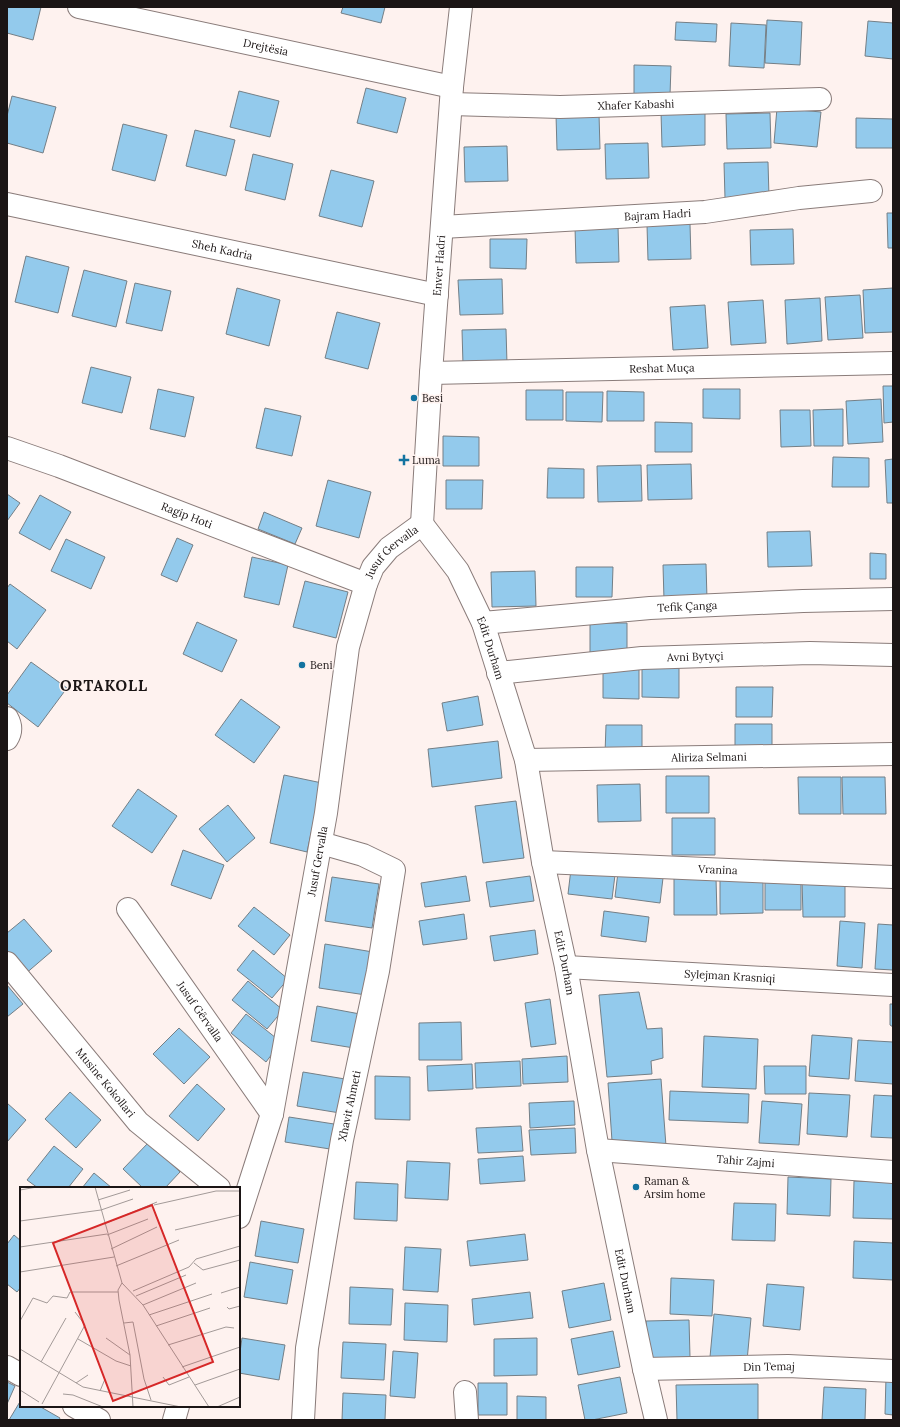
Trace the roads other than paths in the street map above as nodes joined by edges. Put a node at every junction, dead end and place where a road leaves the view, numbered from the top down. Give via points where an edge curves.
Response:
1 (79, 7) edge
2 (462, 7) edge
3 (451, 95) junction
4 (820, 99) dead end
5 (872, 191) dead end
6 (7, 204) edge
7 (442, 227) junction
8 (437, 295) junction
9 (893, 363) edge
10 (431, 373) junction
11 (7, 448) edge
12 (422, 524) junction
13 (366, 584) junction
14 (893, 600) edge
15 (483, 623) junction
16 (893, 656) edge
17 (498, 673) junction
18 (7, 718) edge
19 (7, 738) edge
20 (893, 754) edge
21 (526, 760) junction
22 (321, 843) junction
23 (543, 862) junction
24 (893, 877) edge
25 (128, 909) dead end
26 (7, 963) edge
27 (566, 967) junction
28 (893, 985) edge
29 (272, 1114) junction
30 (598, 1150) junction
31 (893, 1172) edge
32 (218, 1187) edge
33 (240, 1209) edge
34 (7, 1367) edge
35 (644, 1369) junction
36 (893, 1371) edge
37 (20, 1374) edge
38 (466, 1392) dead end
39 (76, 1407) edge
40 (178, 1407) edge
41 (99, 1420) edge
42 (174, 1420) edge
43 (303, 1420) edge
44 (467, 1420) edge
45 (656, 1420) edge

1 - 3 street, Drejtësia
2 - 3 street, Enver Hadri
3 - 4 street, Xhafer Kabashi via 560,107
3 - 7 street, Enver Hadri
5 - 7 street, Bajram Hadri via 799,198 705,212
6 - 8 street, Sheh Kadria
7 - 8 street, Enver Hadri
8 - 10 street, Enver Hadri
9 - 10 street, Reshat Muça
10 - 12 street, Enver Hadri
11 - 13 street, Ragip Hoti
12 - 13 street, Jusuf Gervalla via 389,548 373,567
12 - 15 street, Edit Durham via 458,571
13 - 22 street, Jusuf Gervalla via 348,647
14 - 15 street, Tefik Çanga via 650,608
15 - 17 street, Edit Durham
16 - 17 street, Avni Bytyçi via 810,653 642,658
17 - 21 street, Edit Durham
18 - 19 street via 10,725 10,734
20 - 21 street, Aliriza Selmani
21 - 23 street, Edit Durham
22 - 29 street, Jusuf Gervalla
22 - 43 street, Xhavit Ahmeti via 363,855 394,870 378,971 342,1140 307,1348
23 - 24 street, Vranina
23 - 27 street, Edit Durham
25 - 29 street, Jusuf Gërvalla
26 - 32 street, Musine Kokollari via 138,1122
27 - 28 street, Sylejman Krasniqi
27 - 30 street, Edit Durham
29 - 33 street, Jusuf Gervalla
30 - 31 street, Tahir Zajmi
30 - 35 street, Edit Durham
34 - 37 street
35 - 36 street, Din Temaj via 788,1366
35 - 45 street, Edit Durham
38 - 44 street
39 - 41 street
40 - 42 street

